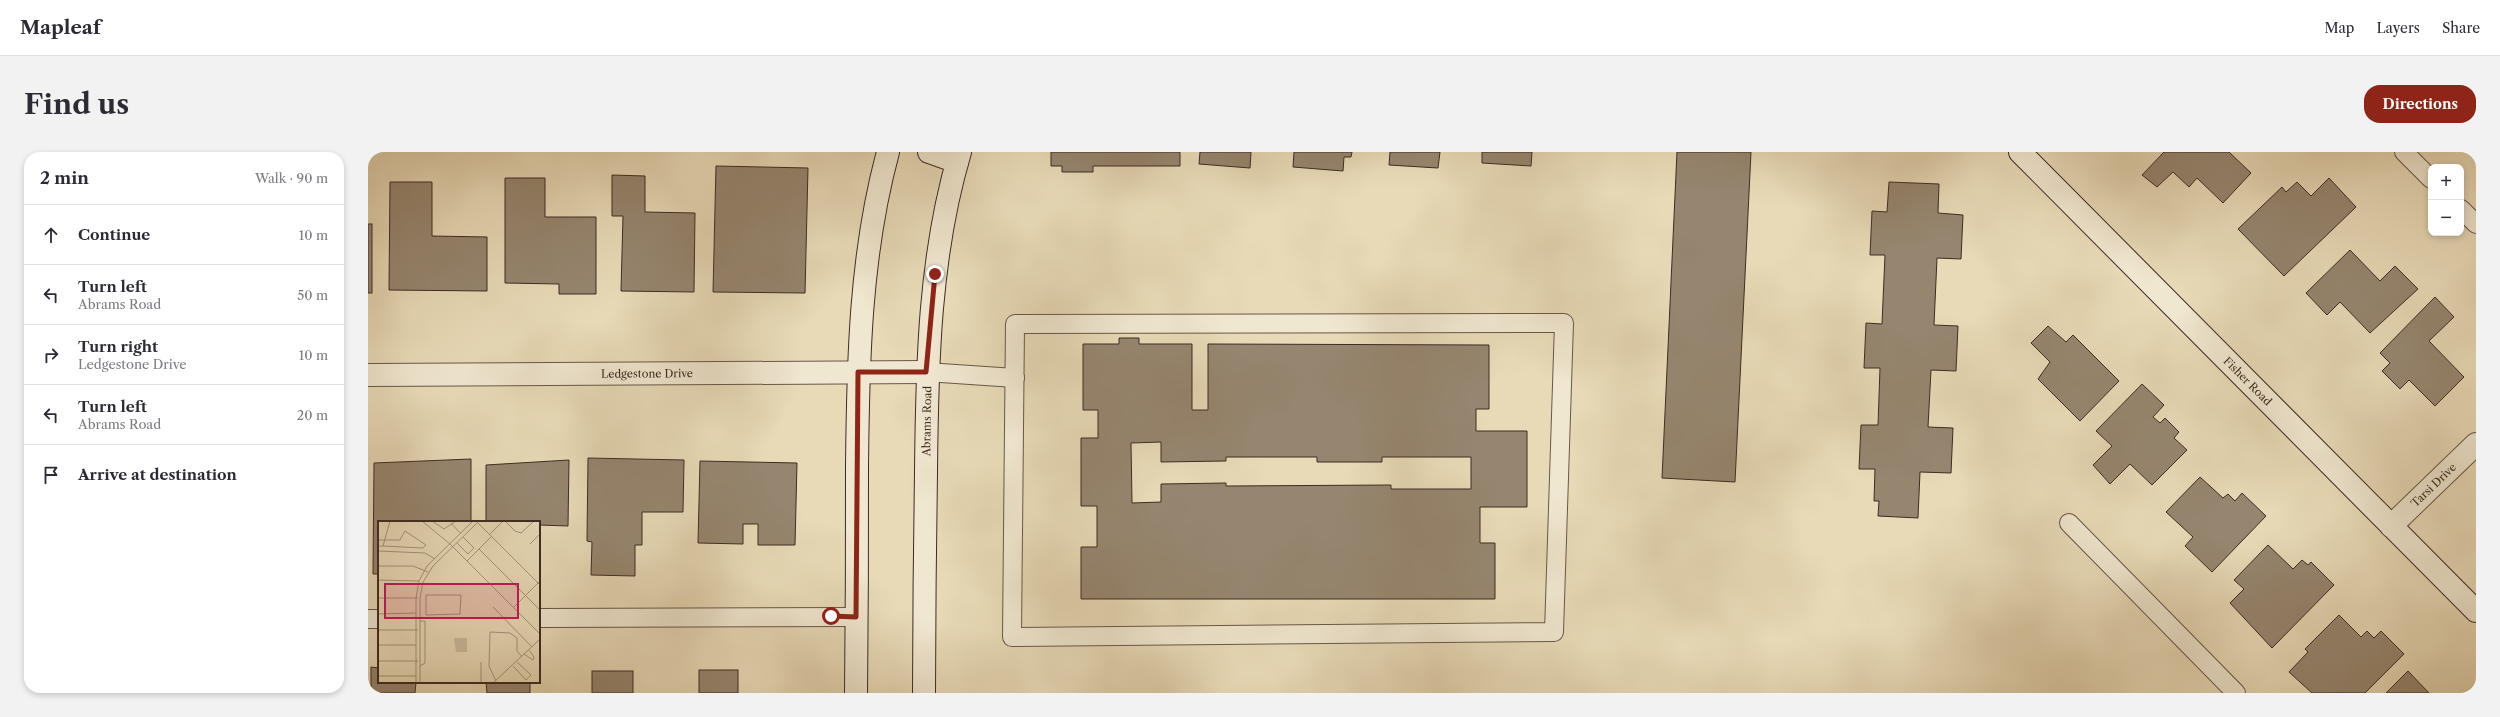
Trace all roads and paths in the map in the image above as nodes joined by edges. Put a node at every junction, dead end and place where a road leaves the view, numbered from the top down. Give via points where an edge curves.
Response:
1 (888, 152) edge
2 (929, 152) edge
3 (2020, 152) edge
4 (2404, 152) edge
5 (959, 157) edge
6 (2428, 176) edge
7 (2464, 212) edge
8 (2476, 224) edge
9 (858, 372) junction
10 (926, 372) junction
11 (368, 375) edge
12 (1015, 378) junction
13 (2476, 444) edge
14 (2069, 523) dead end
15 (2391, 526) junction
16 (2476, 611) edge
17 (856, 617) junction
18 (540, 618) edge
19 (856, 693) edge
20 (924, 693) edge
21 (2236, 693) edge

1 - 9 street via 880,181 866,261
2 - 5 street
3 - 15 street, Fisher Road
4 - 6 lane
5 - 10 street, Abrams Road via 943,222 935,274
7 - 8 lane
9 - 10 street, Ledgestone Drive
9 - 11 street, Ledgestone Drive
9 - 17 street
10 - 12 lane
10 - 20 street, Abrams Road
12 - 12 lane via 1015,324 1564,323 1554,632 1012,637
13 - 15 street, Tarsi Drive
14 - 21 lane
15 - 16 street, Fisher Road
17 - 18 lane
17 - 19 street

